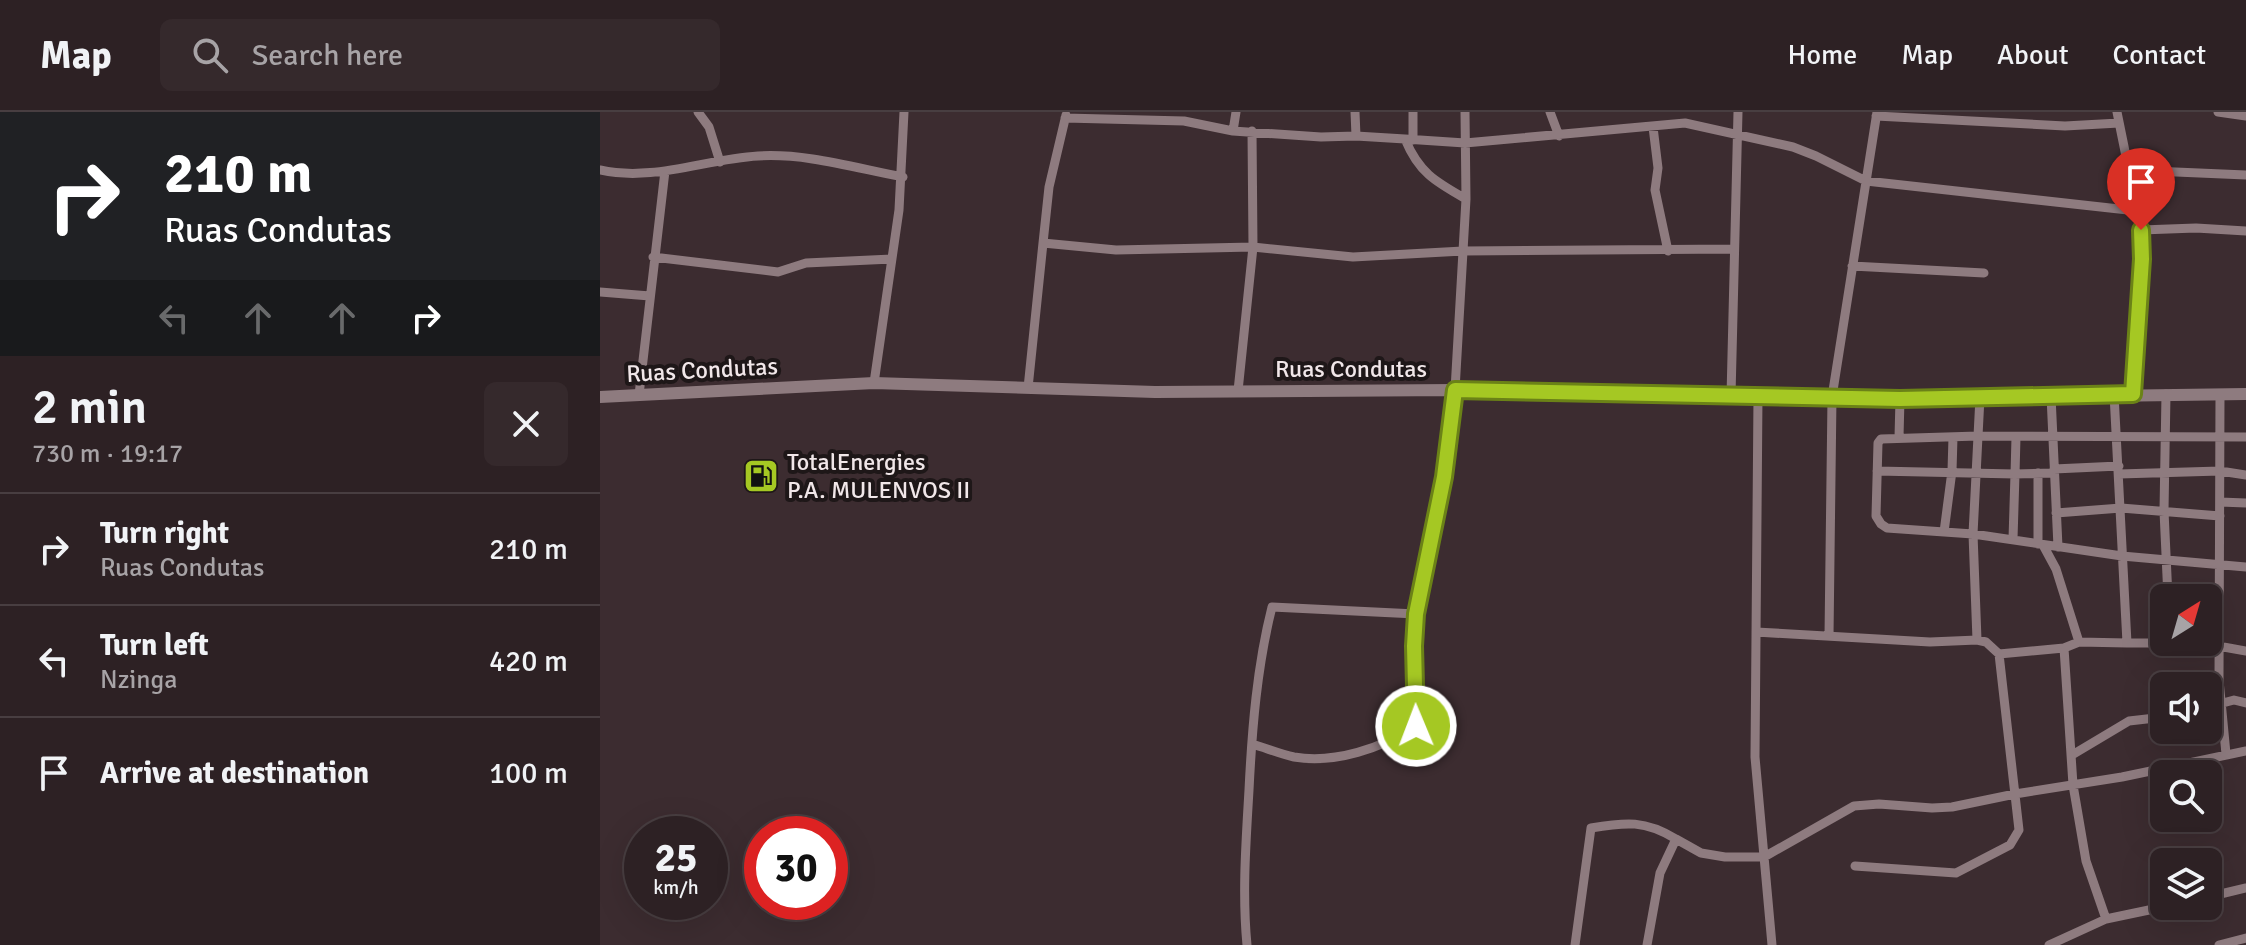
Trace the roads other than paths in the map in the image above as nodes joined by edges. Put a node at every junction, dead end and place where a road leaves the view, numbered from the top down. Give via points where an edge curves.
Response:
1 (698, 112) edge
2 (904, 112) edge
3 (1236, 112) edge
4 (1355, 112) edge
5 (1413, 112) edge
6 (1465, 112) edge
7 (1550, 112) edge
8 (1738, 112) edge
9 (2218, 112) edge
10 (1876, 114) edge
11 (1066, 115) edge
12 (2246, 116) edge
13 (2118, 117) edge
14 (1653, 127) junction
15 (1233, 131) junction
16 (1252, 131) junction
17 (1737, 133) junction
18 (1356, 136) junction
19 (1559, 136) junction
20 (1409, 140) junction
21 (1465, 143) junction
22 (720, 162) junction
23 (600, 170) edge
24 (2129, 170) junction
25 (665, 171) junction
26 (2246, 175) edge
27 (903, 177) junction
28 (1866, 181) junction
29 (1466, 199) junction
30 (2137, 211) junction
31 (2141, 230) junction
32 (2246, 231) edge
33 (1043, 243) junction
34 (1253, 247) junction
35 (1734, 249) junction
36 (1463, 251) junction
37 (1668, 251) junction
38 (653, 257) junction
39 (892, 259) junction
40 (1852, 266) junction
41 (1984, 273) dead end
42 (600, 292) edge
43 (650, 296) junction
44 (874, 383) junction
45 (1028, 388) junction
46 (1455, 390) junction
47 (1238, 391) junction
48 (2114, 394) junction
49 (2133, 394) junction
50 (2166, 394) junction
51 (2220, 394) junction
52 (2246, 394) edge
53 (639, 395) junction
54 (1731, 396) junction
55 (1758, 396) junction
56 (2051, 396) junction
57 (600, 397) edge
58 (1832, 397) junction
59 (1980, 397) junction
60 (1900, 399) junction
61 (1978, 436) junction
62 (1899, 437) junction
63 (1953, 437) junction
64 (2016, 437) junction
65 (2246, 437) edge
66 (2053, 438) junction
67 (2117, 438) junction
68 (2167, 438) junction
69 (2220, 438) junction
70 (2119, 470) junction
71 (1877, 471) junction
72 (1952, 471) junction
73 (2054, 471) junction
74 (2166, 471) junction
75 (2220, 471) junction
76 (1977, 472) junction
77 (2038, 473) junction
78 (2015, 474) junction
79 (2246, 475) edge
80 (2220, 502) junction
81 (2246, 503) edge
82 (2121, 508) junction
83 (2164, 511) junction
84 (2056, 513) junction
85 (2220, 516) junction
86 (1944, 532) junction
87 (1973, 534) junction
88 (2013, 539) junction
89 (2041, 544) junction
90 (2058, 547) junction
91 (2122, 556) junction
92 (2165, 558) junction
93 (2220, 565) junction
94 (2246, 567) edge
95 (2167, 584) edge
96 (2220, 584) edge
97 (1416, 614) junction
98 (1756, 632) junction
99 (1829, 636) junction
100 (1977, 640) junction
101 (2079, 642) junction
102 (2127, 643) junction
103 (2150, 643) edge
104 (2222, 647) edge
105 (2064, 648) junction
106 (2246, 651) edge
107 (1999, 654) junction
108 (2222, 702) edge
109 (2246, 703) edge
110 (2150, 719) edge
111 (2222, 719) edge
112 (1252, 744) junction
113 (2246, 751) edge
114 (2226, 754) junction
115 (2072, 755) junction
116 (2073, 785) junction
117 (2015, 794) junction
118 (1676, 839) junction
119 (1764, 857) junction
120 (1855, 866) dead end
121 (2246, 888) edge
122 (2222, 894) edge
123 (2150, 910) edge
124 (2106, 919) junction
125 (2246, 938) edge
126 (1247, 945) edge
127 (1575, 945) edge
128 (1647, 945) edge
129 (1772, 945) edge
130 (2049, 945) edge
131 (2219, 945) edge

1 - 22 street via 709,127
2 - 27 street
3 - 15 street
4 - 18 street
5 - 20 street
6 - 21 street
7 - 19 street
8 - 17 street
9 - 12 street
10 - 13 street via 2065,126
10 - 28 street
11 - 15 street via 1184,121
11 - 33 street
13 - 24 street
14 - 17 street via 1685,123
14 - 19 street
14 - 37 street via 1655,190
15 - 16 street
16 - 18 street
16 - 34 street
17 - 28 street via 1802,150
17 - 35 street
18 - 20 street
19 - 21 street
20 - 21 street
20 - 29 street via 1426,175
21 - 29 street
22 - 25 street
22 - 27 street via 794,156
23 - 25 street
24 - 26 street
24 - 30 street
25 - 38 street
27 - 39 street
28 - 30 street
28 - 40 street
29 - 36 street
30 - 31 street
31 - 32 street
31 - 49 street
33 - 34 street via 1116,250
33 - 45 street
34 - 36 street via 1353,257
34 - 47 street
35 - 37 street
35 - 54 street
36 - 37 street
36 - 46 street
38 - 39 street via 778,272 806,263
38 - 43 street
39 - 44 street
40 - 41 street
40 - 58 street
42 - 43 street
43 - 53 street
44 - 45 street, Ruas Condutas
44 - 53 street, Ruas Condutas
45 - 47 street, Ruas Condutas
46 - 47 street, Ruas Condutas
46 - 54 street, Ruas Condutas
46 - 97 street via 1444,477
48 - 49 street, Ruas Condutas
48 - 56 street, Ruas Condutas
48 - 67 street
49 - 50 street, Ruas Condutas
50 - 51 street, Ruas Condutas
50 - 68 street
51 - 52 street, Ruas Condutas
51 - 69 street
53 - 57 street, Ruas Condutas
54 - 55 street, Ruas Condutas
55 - 58 street, Ruas Condutas
55 - 98 street
56 - 59 street, Ruas Condutas
56 - 66 street
58 - 60 street, Ruas Condutas
58 - 99 street
59 - 60 street, Ruas Condutas
59 - 61 street
60 - 62 street
61 - 63 street
61 - 64 street
61 - 76 street
62 - 63 street
62 - 71 street via 1879,441
63 - 72 street
64 - 66 street
64 - 78 street
65 - 69 street
66 - 67 street
66 - 73 street
67 - 68 street
67 - 70 street
68 - 69 street
68 - 74 street
69 - 75 street
70 - 73 street
70 - 74 street
70 - 82 street
71 - 72 street
71 - 86 street via 1876,516 1881,524
72 - 76 street
72 - 86 street
73 - 77 street
73 - 84 street
74 - 75 street
74 - 83 street
75 - 79 street
75 - 80 street
76 - 78 street
76 - 87 street
77 - 78 street
77 - 89 street
78 - 88 street
80 - 81 street
80 - 85 street
82 - 83 street
82 - 84 street
82 - 91 street
83 - 85 street
83 - 92 street
84 - 90 street
85 - 93 street
86 - 87 street
87 - 88 street
87 - 100 street
88 - 89 street
89 - 90 street
89 - 101 street via 2056,569
90 - 91 street
91 - 92 street
91 - 102 street
92 - 93 street
92 - 95 street
93 - 94 street
93 - 96 street
97 - 112 street via 1272,607 1262,645
97 - 112 street via 1416,726 1390,741 1339,756 1295,757
98 - 99 street
98 - 119 street via 1755,757
99 - 100 street
100 - 107 street
101 - 102 street
101 - 105 street
102 - 103 street
104 - 106 street
105 - 107 street
105 - 115 street
107 - 117 street
108 - 109 street
110 - 115 street via 2129,721
111 - 114 street
112 - 126 street via 1243,898
113 - 114 street
114 - 116 street
115 - 116 street
116 - 117 street
116 - 124 street via 2086,861
117 - 119 street via 1952,807 1854,806
117 - 120 street via 2018,836 1966,870
118 - 119 street via 1701,853
118 - 127 street via 1631,822 1591,828
118 - 128 street via 1660,873
119 - 129 street
121 - 122 street
123 - 124 street
124 - 130 street
125 - 131 street

